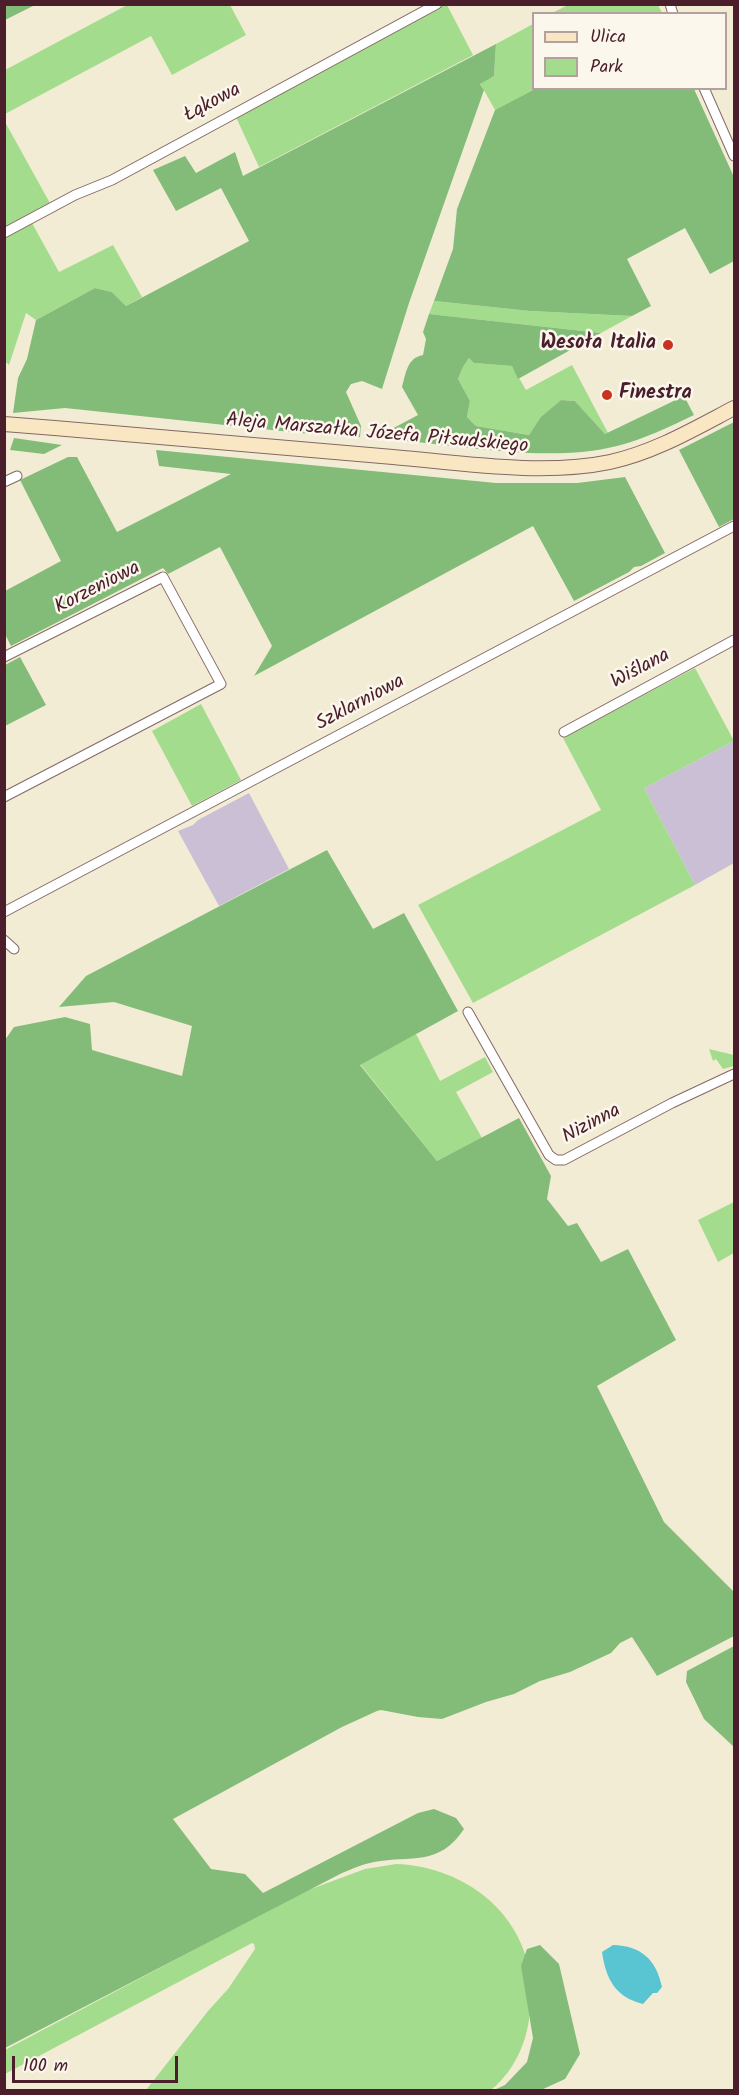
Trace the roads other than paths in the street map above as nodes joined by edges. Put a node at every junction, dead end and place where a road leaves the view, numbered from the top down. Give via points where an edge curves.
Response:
1 (437, 4) edge
2 (705, 90) edge
3 (735, 156) edge
4 (4, 233) edge
5 (735, 408) edge
6 (4, 424) edge
7 (17, 476) dead end
8 (4, 482) edge
9 (735, 526) edge
10 (735, 640) edge
11 (4, 657) edge
12 (564, 732) dead end
13 (4, 797) edge
14 (4, 912) edge
15 (4, 940) edge
16 (14, 949) dead end
17 (468, 1012) dead end
18 (735, 1074) edge

1 - 4 street, Łąkowa via 112,180
2 - 3 street
5 - 6 main road, Aleja Marszałka Józefa Piłsudskiego via 636,455 555,468
7 - 8 street
9 - 14 street, Szklarniowa
10 - 12 street, Wiślana
11 - 13 street, Korzeniowa via 163,577 221,684
15 - 16 street
17 - 18 street, Nizinna via 549,1155 556,1160 564,1160

